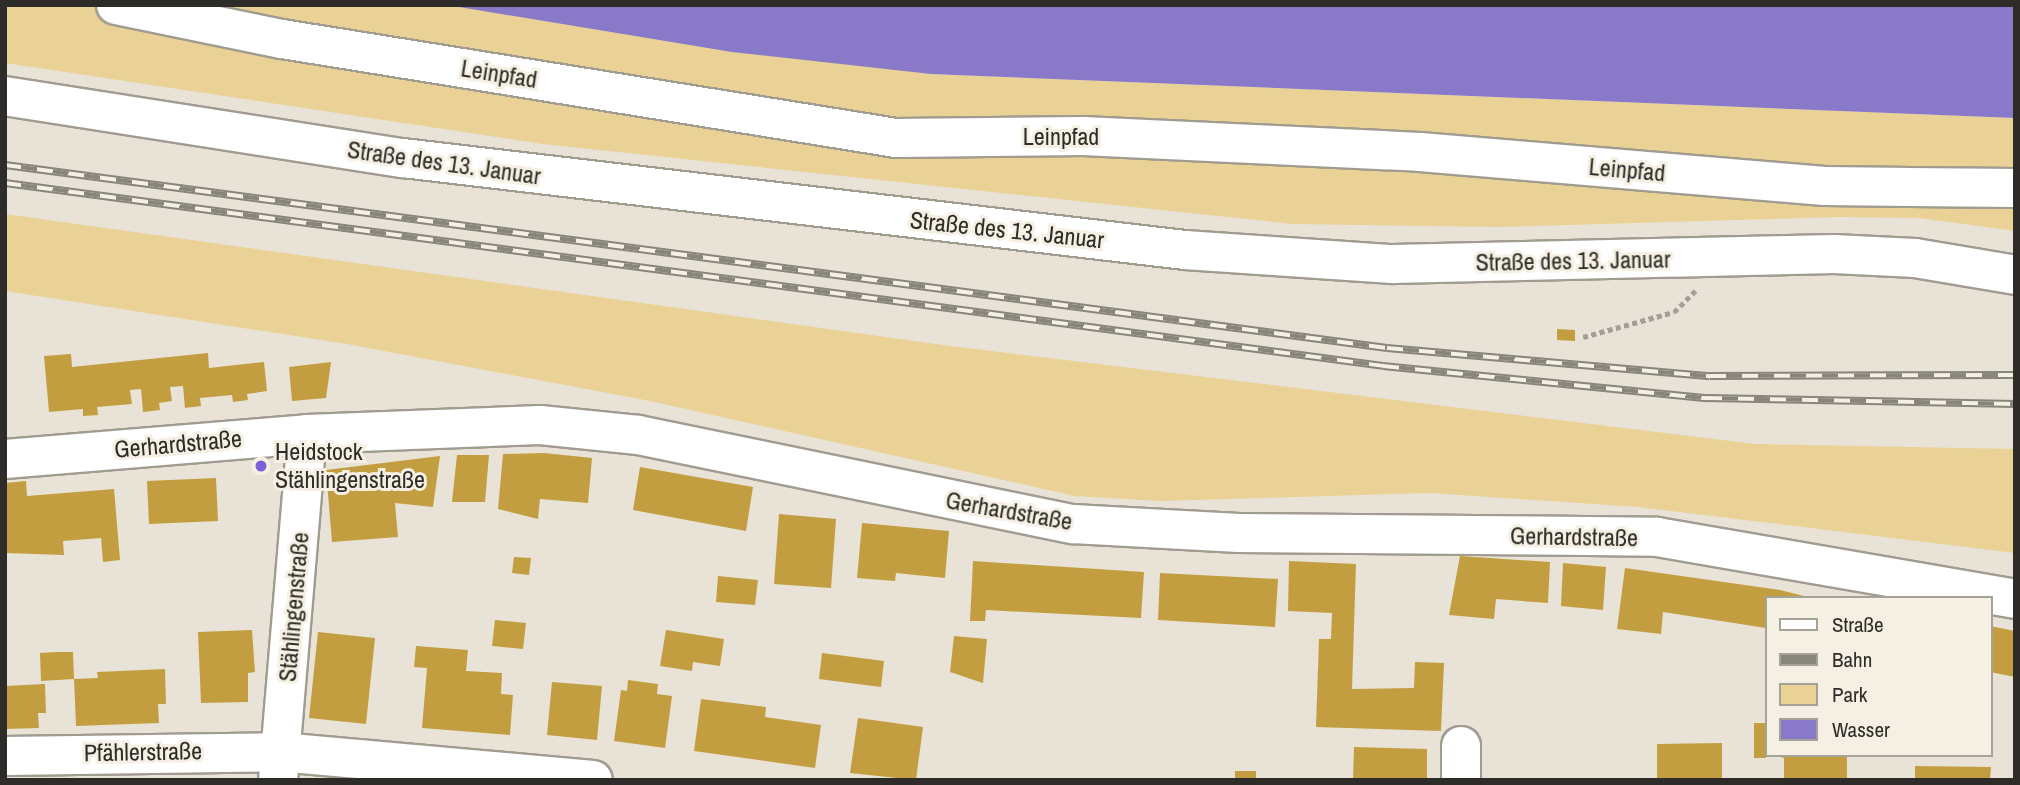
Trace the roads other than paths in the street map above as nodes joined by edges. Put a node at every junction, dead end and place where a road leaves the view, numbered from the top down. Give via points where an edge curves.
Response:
1 (116, 5) edge
2 (5, 96) edge
3 (2015, 188) edge
4 (2015, 275) edge
5 (307, 434) junction
6 (5, 459) edge
7 (2015, 599) edge
8 (5, 756) edge
9 (279, 766) edge
10 (593, 780) edge

1 - 3 street, Leinpfad via 282,39 896,138 1083,135 1420,152 1825,186
2 - 4 street, Straße des 13. Januar via 485,169 1185,250 1393,264 1915,258
5 - 6 street, Gerhardstraße
5 - 7 street, Gerhardstraße via 552,426 638,435 1073,524 1239,533 1657,537
5 - 9 street, Stählingenstraße
8 - 9 street, Pfählerstraße
9 - 10 street, Pfählerstraße

